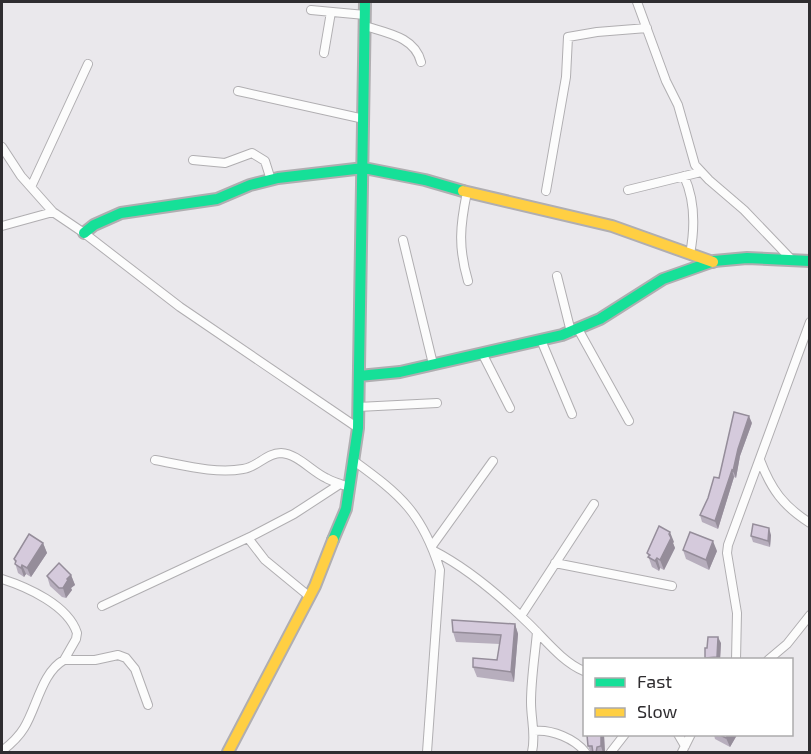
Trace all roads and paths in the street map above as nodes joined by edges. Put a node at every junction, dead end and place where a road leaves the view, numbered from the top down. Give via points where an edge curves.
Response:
1 (365, 2) edge
2 (637, 2) edge
3 (311, 10) dead end
4 (331, 12) junction
5 (365, 20) junction
6 (646, 28) junction
7 (324, 53) dead end
8 (421, 62) dead end
9 (88, 64) dead end
10 (238, 91) dead end
11 (364, 119) junction
12 (2, 147) edge
13 (193, 160) dead end
14 (364, 168) junction
15 (701, 172) junction
16 (684, 176) junction
17 (271, 180) junction
18 (31, 188) junction
19 (546, 190) dead end
20 (628, 190) dead end
21 (467, 192) junction
22 (53, 212) junction
23 (2, 226) edge
24 (84, 233) junction
25 (403, 240) dead end
26 (690, 254) junction
27 (791, 259) junction
28 (810, 261) edge
29 (713, 262) junction
30 (557, 276) dead end
31 (468, 281) dead end
32 (810, 322) edge
33 (575, 330) junction
34 (541, 340) junction
35 (482, 353) junction
36 (433, 364) junction
37 (359, 376) junction
38 (437, 403) dead end
39 (358, 408) junction
40 (510, 408) dead end
41 (572, 414) dead end
42 (629, 421) dead end
43 (358, 428) junction
44 (155, 460) dead end
45 (760, 460) junction
46 (354, 461) junction
47 (493, 461) dead end
48 (345, 485) junction
49 (594, 504) dead end
50 (810, 523) edge
51 (248, 538) junction
52 (433, 549) junction
53 (555, 563) junction
54 (2, 579) edge
55 (672, 586) dead end
56 (310, 597) junction
57 (102, 606) dead end
58 (810, 615) edge
59 (521, 616) junction
60 (537, 632) junction
61 (736, 658) edge
62 (770, 658) edge
63 (64, 660) junction
64 (583, 669) edge
65 (148, 705) dead end
66 (534, 731) junction
67 (624, 736) edge
68 (2, 751) edge
69 (228, 753) edge
70 (427, 753) edge
71 (532, 753) edge
72 (585, 753) edge
73 (611, 753) edge

1 - 5 street
2 - 6 street
3 - 4 street
4 - 5 street
4 - 7 street
5 - 8 street via 405,39 418,52
5 - 11 street
6 - 15 street via 678,105 695,165
6 - 19 street via 568,37 567,70
9 - 18 street
10 - 11 street
11 - 14 street
12 - 18 street
13 - 17 street via 225,163 252,153 265,161
14 - 17 street
14 - 21 street
14 - 37 street
15 - 16 street
15 - 27 street
16 - 20 street
16 - 26 street via 693,209
17 - 24 street via 217,199 121,213
18 - 22 street
21 - 26 street via 612,226
21 - 31 street via 460,238
22 - 23 street
22 - 24 street
24 - 43 street via 180,307
25 - 36 street
26 - 29 street
27 - 28 street
27 - 29 street
29 - 33 street via 663,279 600,319
30 - 33 street
32 - 45 street
33 - 34 street
33 - 42 street
34 - 35 street
34 - 41 street
35 - 36 street
35 - 40 street
36 - 37 street
37 - 39 street
38 - 39 street
39 - 43 street
43 - 46 street
44 - 48 street via 225,471 255,466 271,454 283,453 326,479
45 - 50 street via 780,498
45 - 61 street via 727,553 737,613
46 - 48 street
46 - 52 street via 390,487 414,512
47 - 52 street
48 - 51 street
48 - 56 street via 346,509
49 - 53 street
51 - 56 street via 266,560
51 - 57 street
52 - 59 street via 456,562
52 - 70 street via 440,586
53 - 55 street
53 - 59 street
54 - 63 street via 28,587 70,621 77,633
56 - 69 street
58 - 62 street
59 - 60 street
60 - 64 street
60 - 66 street via 531,698
63 - 65 street via 118,655 126,658 135,669
63 - 68 street via 48,678 25,727
66 - 71 street
66 - 72 street via 553,732
67 - 73 street

